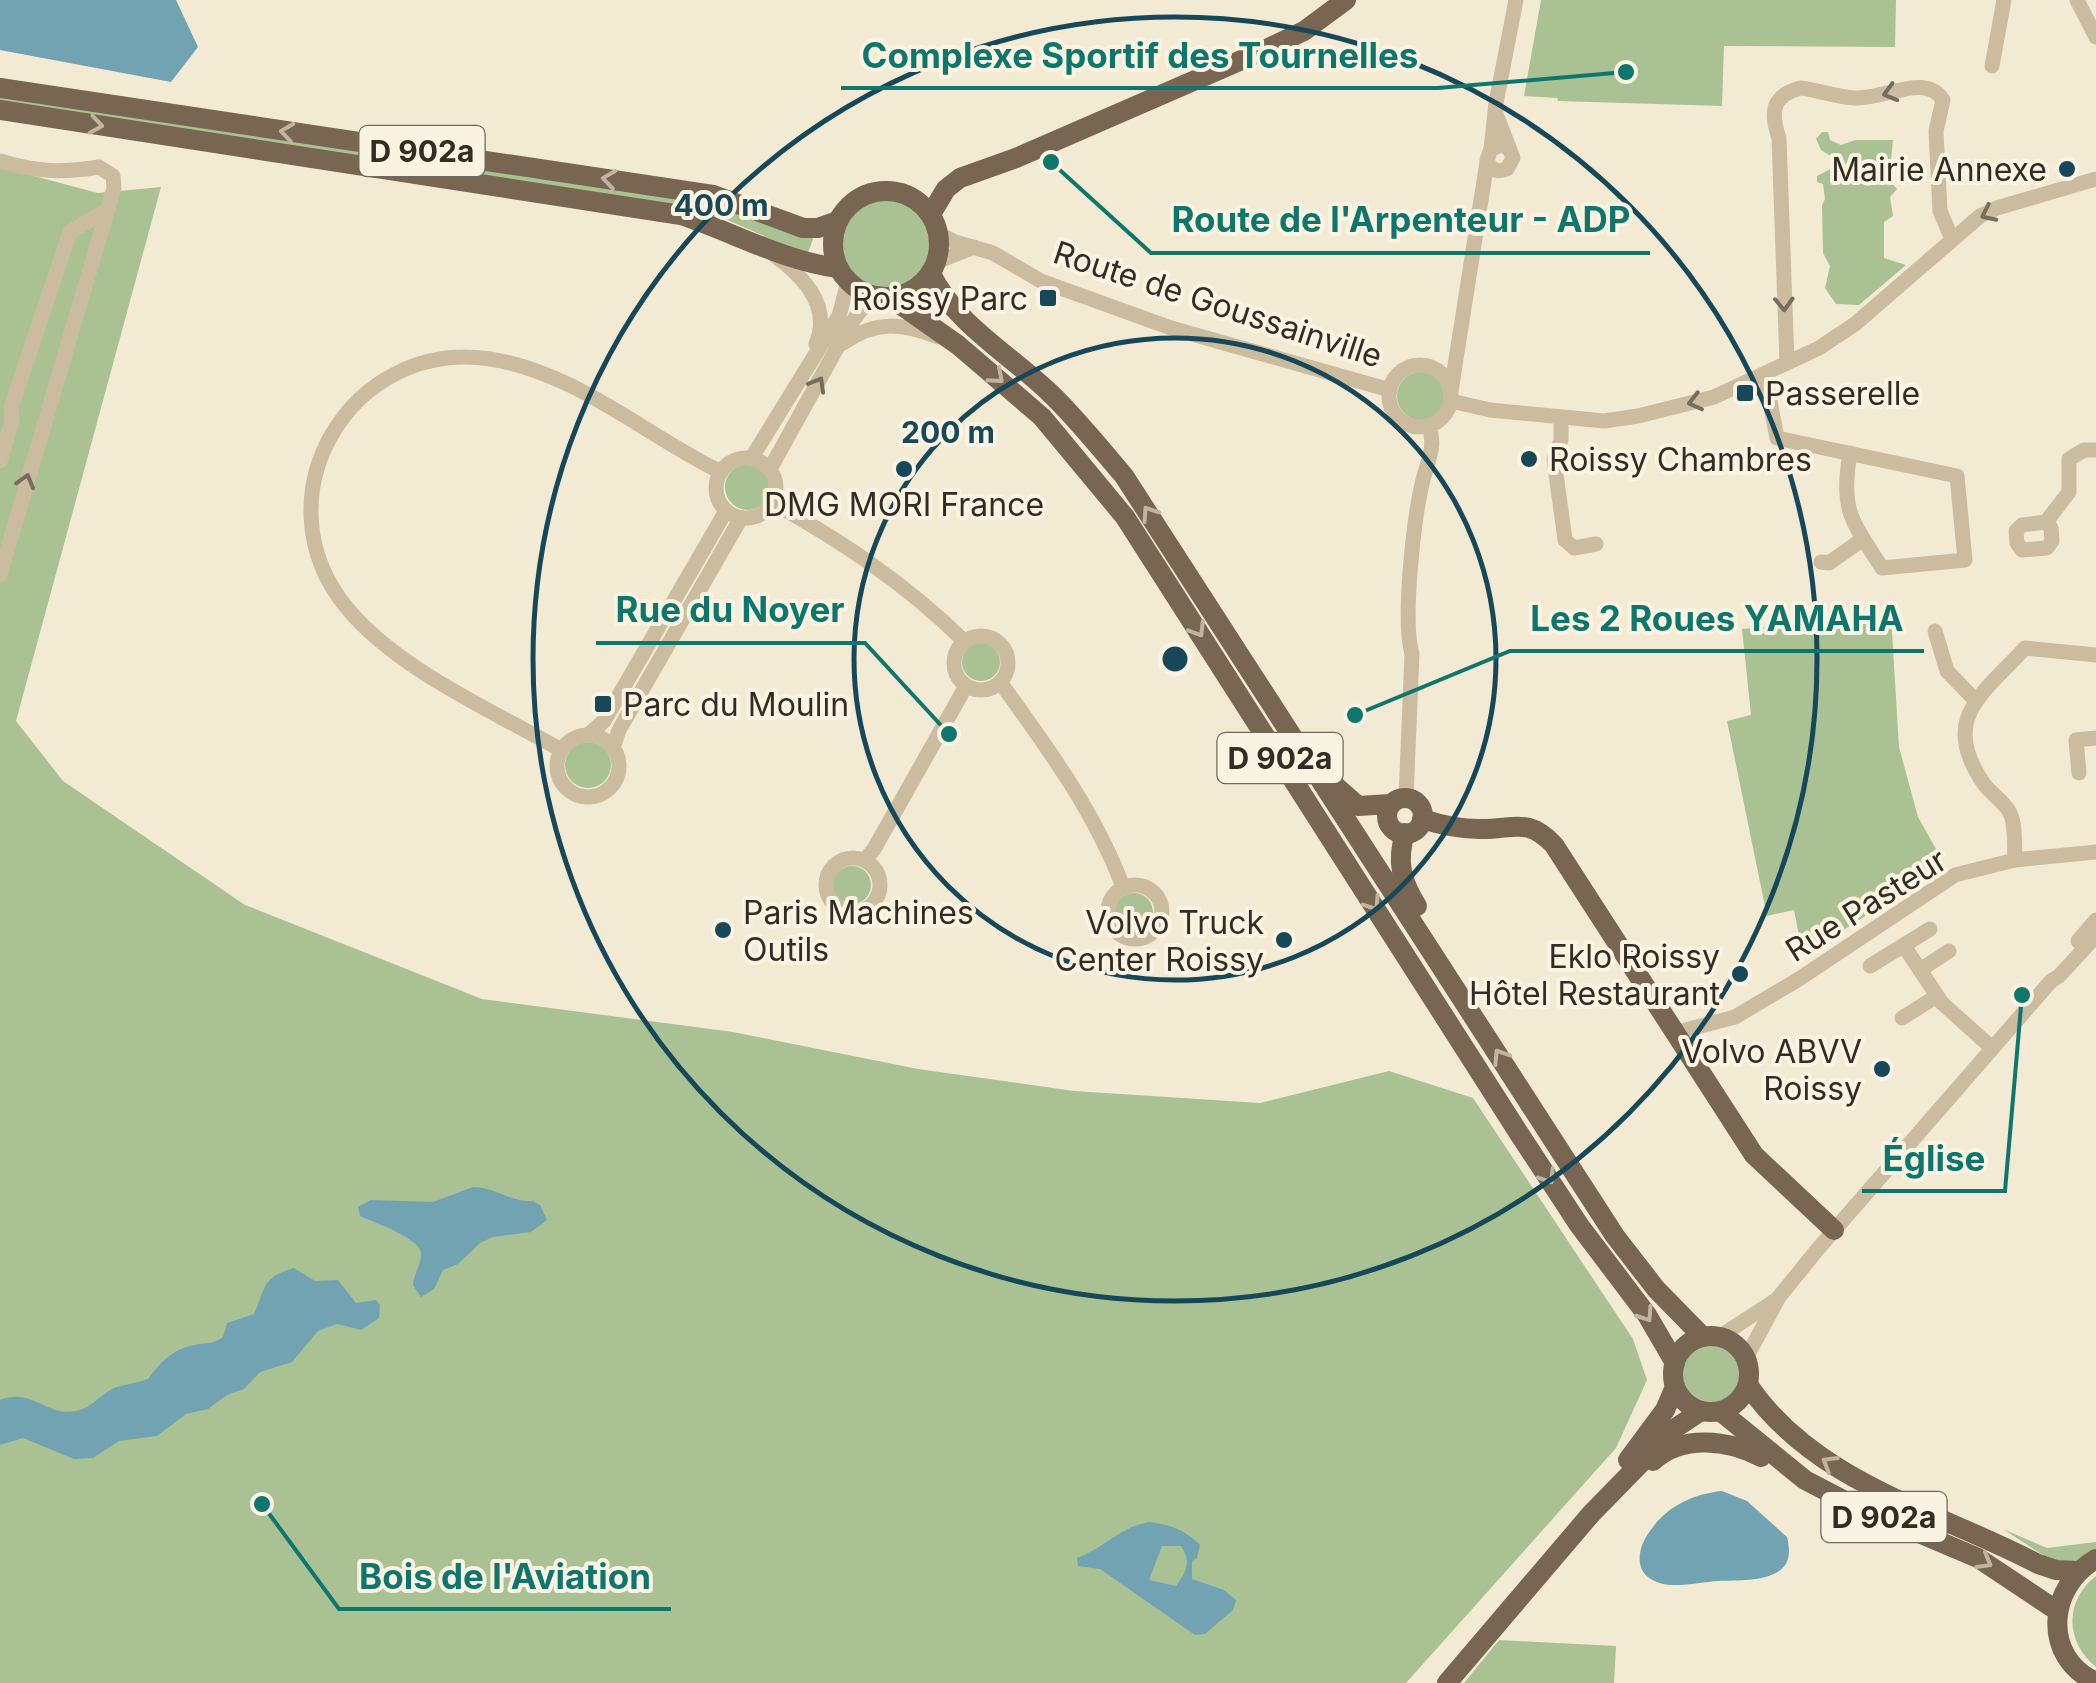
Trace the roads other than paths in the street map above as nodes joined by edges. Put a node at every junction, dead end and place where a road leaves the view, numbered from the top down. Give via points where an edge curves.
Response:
1 (1346, 0) edge
2 (1516, 0) edge
3 (2004, 0) edge
4 (2062, 0) edge
5 (2080, 5) edge
6 (2096, 36) edge
7 (1992, 66) dead end
8 (0, 88) edge
9 (0, 110) edge
10 (1495, 112) junction
11 (1510, 150) junction
12 (1489, 155) junction
13 (0, 161) edge
14 (1509, 167) junction
15 (2096, 179) edge
16 (946, 188) junction
17 (914, 198) junction
18 (1479, 206) junction
19 (110, 209) junction
20 (838, 221) junction
21 (935, 224) junction
22 (1952, 239) junction
23 (764, 248) junction
24 (974, 248) junction
25 (935, 267) junction
26 (843, 275) junction
27 (884, 297) junction
28 (1460, 334) junction
29 (958, 345) junction
30 (840, 346) junction
31 (1787, 363) junction
32 (1423, 366) junction
33 (806, 371) junction
34 (1765, 375) junction
35 (1390, 390) junction
36 (1457, 400) junction
37 (11, 408) junction
38 (1561, 418) junction
39 (0, 422) edge
40 (1429, 426) junction
41 (2096, 450) edge
42 (1850, 453) junction
43 (751, 459) junction
44 (0, 461) edge
45 (770, 469) junction
46 (721, 472) junction
47 (773, 503) junction
48 (734, 514) junction
49 (2046, 522) dead end
50 (1863, 539) junction
51 (1596, 544) dead end
52 (1821, 562) dead end
53 (0, 575) edge
54 (1935, 631) dead end
55 (964, 641) junction
56 (2096, 655) edge
57 (1000, 682) junction
58 (966, 686) junction
59 (1976, 701) junction
60 (1291, 730) junction
61 (588, 735) junction
62 (2096, 738) edge
63 (613, 748) junction
64 (562, 750) junction
65 (2078, 772) dead end
66 (1399, 801) junction
67 (1422, 819) junction
68 (1406, 834) junction
69 (2096, 852) edge
70 (865, 860) dead end
71 (2015, 860) junction
72 (1123, 887) dead end
73 (2096, 920) edge
74 (1930, 929) dead end
75 (2096, 936) edge
76 (1904, 946) junction
77 (1949, 951) dead end
78 (1870, 966) dead end
79 (1920, 970) junction
80 (2050, 981) junction
81 (1937, 996) junction
82 (1468, 1006) junction
83 (1902, 1018) dead end
84 (1674, 1034) junction
85 (1992, 1048) junction
86 (1834, 1230) junction
87 (1779, 1298) junction
88 (1711, 1337) junction
89 (1746, 1358) junction
90 (1674, 1363) junction
91 (1748, 1385) junction
92 (1675, 1386) junction
93 (1710, 1411) junction
94 (1805, 1480) junction
95 (1590, 1514) junction
96 (2096, 1559) edge
97 (2078, 1571) junction
98 (2056, 1610) junction
99 (2096, 1682) edge
100 (1447, 1683) edge

1 - 16 main road via 1260,52
2 - 10 street
3 - 7 street
4 - 5 street
5 - 6 street
20 -> 8 main road, D 902a via 804,228 713,195
9 -> 23 main road, D 902a via 681,216
10 - 11 street
10 - 12 street
11 - 12 street via 1502,145
11 - 14 street
12 - 14 street via 1499,171
12 - 18 street
13 - 19 street via 35,172 99,167 113,176
14 - 18 street
15 -> 22 street via 1997,208
16 - 17 main road
16 - 21 main road
17 - 20 main road via 874,192 852,203
17 - 21 main road
18 - 28 street
19 - 37 street via 70,232
53 -> 19 street
20 - 26 main road via 833,244
21 - 24 street, Route de Goussainville
21 - 25 main road
22 - 31 street via 1870,314
22 -> 31 street via 1940,211 1939,93 1909,87 1857,98 1800,88 1778,98 1772,109 1779,138
23 - 26 main road, D 902a
23 - 33 street via 800,274 820,314 820,336
24 - 25 street
24 - 35 street, Route de Goussainville via 1042,281 1172,328
25 - 27 main road via 906,294
60 -> 25 main road, D 902a via 1124,476 1054,396 955,312 941,295
26 - 27 main road
26 - 33 street via 839,316
27 - 29 main road, D 902a
27 - 30 street via 860,311
28 - 32 street via 1446,354
28 - 36 street
29 - 30 street via 888,324
29 -> 90 main road, D 902a via 1042,417 1125,518
45 -> 30 street
31 - 34 street
32 - 35 street via 1401,372
32 - 36 street via 1441,373
33 - 43 street
34 -> 38 street via 1714,397 1638,416
34 - 42 street via 1777,438
35 - 40 street via 1399,419
36 - 38 street
36 - 40 street
37 - 39 street
37 - 44 street
38 - 51 street via 1554,459 1564,540 1574,548
40 - 66 street via 1432,454 1410,578 1412,654
41 - 49 street via 2070,459 2069,492
42 - 50 street via 1844,487
42 - 50 street via 1957,476 1965,560 1882,568
43 - 45 street
43 - 46 street
45 - 47 street
46 - 48 street via 717,496
46 - 64 street via 565,383 469,357 426,361 391,375 351,406 328,438 311,520 316,551 346,608 402,658
47 - 48 street via 760,516
47 - 55 street via 859,552
48 - 61 street via 604,721
48 - 63 street
50 - 52 street via 1829,564
54 - 59 street via 1947,671
55 - 57 street via 979,635 1002,644 1009,660
55 - 58 street via 954,664
56 - 59 street via 2025,648
57 - 58 street via 984,690
57 - 72 street via 1077,795
58 - 70 street
59 - 71 street via 1963,726 1964,742 1982,782 2010,813
60 - 66 main road via 1340,794 1358,806
60 - 82 main road, D 902a
61 - 63 street
61 - 64 street
62 - 65 street via 2076,740
63 - 64 street via 617,778 604,793 585,797 562,782
66 - 67 main road via 1417,802
66 - 68 main road via 1387,815 1390,826
67 - 68 main road
67 - 84 main road via 1483,830 1528,826 1544,834
68 - 82 main road via 1404,885
69 - 71 street, Rue Pasteur
71 - 84 street, Rue Pasteur via 1955,875 1736,1017
73 - 80 street
74 - 76 street
75 - 80 street
76 - 78 street
76 - 79 street
77 - 79 street
79 - 81 street
80 - 85 street
81 - 83 street
81 - 85 street
88 -> 82 main road, D 902a via 1656,1288 1615,1236
84 - 86 main road via 1754,1155
85 - 86 street
86 - 87 street
87 - 88 street
87 - 89 street
88 - 89 main road
88 - 90 main road via 1685,1346
89 - 91 main road
90 - 92 main road
91 - 93 main road via 1737,1402
97 -> 91 main road, D 902a via 2038,1564 1864,1484 1781,1427
92 - 93 main road via 1690,1406
92 - 95 main road via 1666,1410
93 - 94 main road, D 902a
93 - 95 main road via 1674,1429
94 - 95 main road via 1740,1446 1694,1444 1660,1455
94 -> 98 main road, D 902a via 1978,1558
95 - 100 main road
96 - 97 main road
97 - 98 main road
98 - 99 main road via 2062,1648

